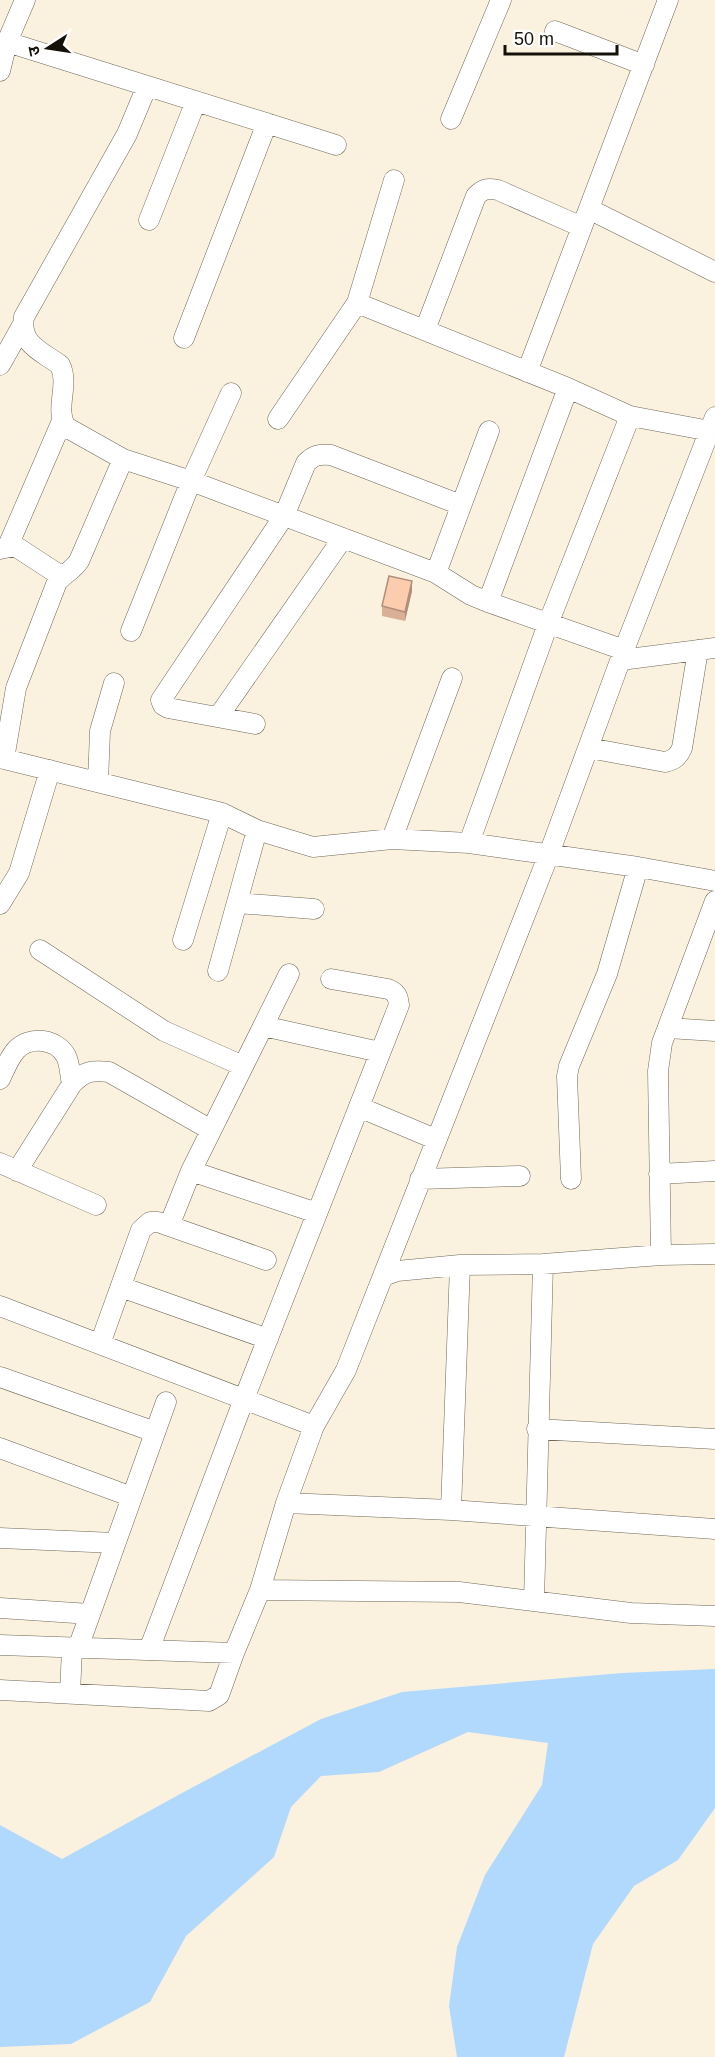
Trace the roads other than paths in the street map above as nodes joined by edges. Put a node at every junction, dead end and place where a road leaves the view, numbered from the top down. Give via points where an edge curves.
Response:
1 (25, 0) edge
2 (501, 0) edge
3 (668, 0) edge
4 (555, 31) dead end
5 (4, 46) edge
6 (644, 65) junction
7 (0, 71) edge
8 (147, 86) junction
9 (196, 101) junction
10 (451, 119) dead end
11 (267, 123) junction
12 (336, 145) dead end
13 (394, 180) dead end
14 (586, 218) junction
15 (149, 220) dead end
16 (715, 272) edge
17 (357, 303) junction
18 (22, 326) junction
19 (425, 330) junction
20 (184, 338) dead end
21 (0, 365) edge
22 (527, 372) junction
23 (568, 388) junction
24 (231, 393) dead end
25 (630, 416) junction
26 (278, 419) dead end
27 (62, 421) junction
28 (712, 424) edge
29 (489, 431) dead end
30 (123, 459) junction
31 (191, 481) junction
32 (461, 505) junction
33 (284, 516) junction
34 (343, 538) junction
35 (4, 548) edge
36 (436, 573) junction
37 (61, 576) junction
38 (488, 602) junction
39 (548, 624) junction
40 (131, 631) dead end
41 (706, 649) edge
42 (623, 655) junction
43 (452, 678) dead end
44 (114, 683) dead end
45 (8, 684) edge
46 (218, 717) junction
47 (255, 724) dead end
48 (590, 748) junction
49 (2, 759) edge
50 (50, 770) junction
51 (98, 782) junction
52 (222, 813) junction
53 (257, 830) junction
54 (392, 839) junction
55 (470, 843) junction
56 (549, 854) junction
57 (638, 867) junction
58 (715, 881) edge
59 (715, 901) edge
60 (237, 903) junction
61 (0, 904) edge
62 (314, 909) dead end
63 (183, 940) dead end
64 (40, 950) dead end
65 (218, 971) dead end
66 (289, 974) dead end
67 (331, 979) dead end
68 (263, 1026) junction
69 (668, 1028) junction
70 (715, 1031) edge
71 (380, 1052) junction
72 (243, 1066) junction
73 (0, 1079) edge
74 (72, 1084) junction
75 (359, 1107) junction
76 (211, 1131) junction
77 (435, 1139) junction
78 (9, 1167) edge
79 (191, 1171) junction
80 (715, 1171) edge
81 (660, 1174) junction
82 (520, 1176) dead end
83 (420, 1179) junction
84 (572, 1179) dead end
85 (96, 1205) dead end
86 (317, 1213) junction
87 (169, 1226) junction
88 (715, 1254) edge
89 (661, 1255) junction
90 (266, 1260) dead end
91 (543, 1264) junction
92 (460, 1265) junction
93 (394, 1272) junction
94 (121, 1287) junction
95 (0, 1306) edge
96 (268, 1339) junction
97 (100, 1344) junction
98 (0, 1377) edge
99 (244, 1399) junction
100 (166, 1402) dead end
101 (314, 1426) junction
102 (537, 1429) junction
103 (155, 1432) junction
104 (715, 1439) edge
105 (0, 1448) edge
106 (132, 1497) junction
107 (286, 1503) junction
108 (451, 1510) junction
109 (536, 1517) junction
110 (715, 1529) edge
111 (0, 1538) edge
112 (116, 1543) junction
113 (260, 1590) junction
114 (534, 1601) junction
115 (0, 1608) edge
116 (90, 1614) junction
117 (715, 1616) edge
118 (0, 1645) edge
119 (75, 1648) junction
120 (149, 1650) junction
121 (234, 1653) junction
122 (0, 1690) edge
123 (70, 1694) junction

1 - 5 street
2 - 10 street
3 - 6 street
4 - 6 street
5 - 7 street
5 - 8 street
6 - 14 street
8 - 9 street
8 - 18 street via 126,134
9 - 11 street
9 - 15 street
11 - 12 street
11 - 20 street
13 - 17 street
14 - 16 street
14 - 19 street via 498,190 482,190 476,196
14 - 22 street
17 - 19 street
17 - 26 street
18 - 21 street
18 - 27 street via 28,341 63,371
19 - 22 street
22 - 23 street
23 - 25 street
23 - 38 street
24 - 31 street
25 - 28 street
25 - 39 street
27 - 30 street
27 - 35 street
28 - 42 street
29 - 32 street
30 - 31 street
30 - 37 street via 79,561
31 - 33 street
31 - 40 street
32 - 33 street via 331,455 319,454 306,463
32 - 36 street
33 - 34 street
33 - 46 street via 161,700 168,708
34 - 36 street
34 - 46 street
35 - 37 street via 15,546
36 - 38 street
37 - 45 street
38 - 39 street
39 - 42 street
39 - 55 street
41 - 42 street
41 - 48 street via 679,755 665,762
42 - 48 street
43 - 54 street
44 - 51 street via 100,731
45 - 49 street
46 - 47 street
48 - 56 street
49 - 50 street
50 - 51 street
50 - 61 street via 19,873
51 - 52 street
52 - 53 street
52 - 63 street
53 - 54 street via 313,848
53 - 60 street
54 - 55 street
55 - 56 street
56 - 57 street
56 - 77 street
57 - 58 street
57 - 84 street via 607,974 567,1076
59 - 69 street
60 - 62 street
60 - 65 street
64 - 72 street via 164,1031
66 - 68 street
67 - 71 street via 395,992 399,1005
68 - 71 street
68 - 72 street
69 - 70 street
69 - 81 street via 657,1071
71 - 75 street
72 - 76 street
73 - 74 street via 17,1048 37,1040 62,1049 68,1059
74 - 76 street via 86,1072 110,1072
74 - 78 street
75 - 77 street
75 - 86 street
76 - 79 street
77 - 83 street
78 - 85 street
79 - 86 street
79 - 87 street
80 - 81 street
81 - 89 street
82 - 83 street
83 - 93 street
86 - 96 street
87 - 90 street
87 - 94 street via 150,1222 141,1230
88 - 89 street
89 - 91 street
91 - 92 street
91 - 102 street
92 - 93 street
92 - 108 street
93 - 101 street
94 - 96 street
94 - 97 street
95 - 97 street
96 - 99 street
97 - 99 street
98 - 103 street
99 - 101 street
99 - 120 street
100 - 103 street
101 - 107 street
102 - 104 street
102 - 109 street
103 - 106 street
105 - 106 street
106 - 112 street
107 - 108 street
107 - 113 street
108 - 109 street
109 - 110 street
109 - 114 street
111 - 112 street
112 - 116 street
113 - 114 street via 459,1592
113 - 121 street
114 - 117 street via 631,1613
115 - 116 street
116 - 119 street
118 - 119 street
119 - 120 street
119 - 123 street
120 - 121 street
121 - 123 street via 219,1695 209,1701
122 - 123 street

